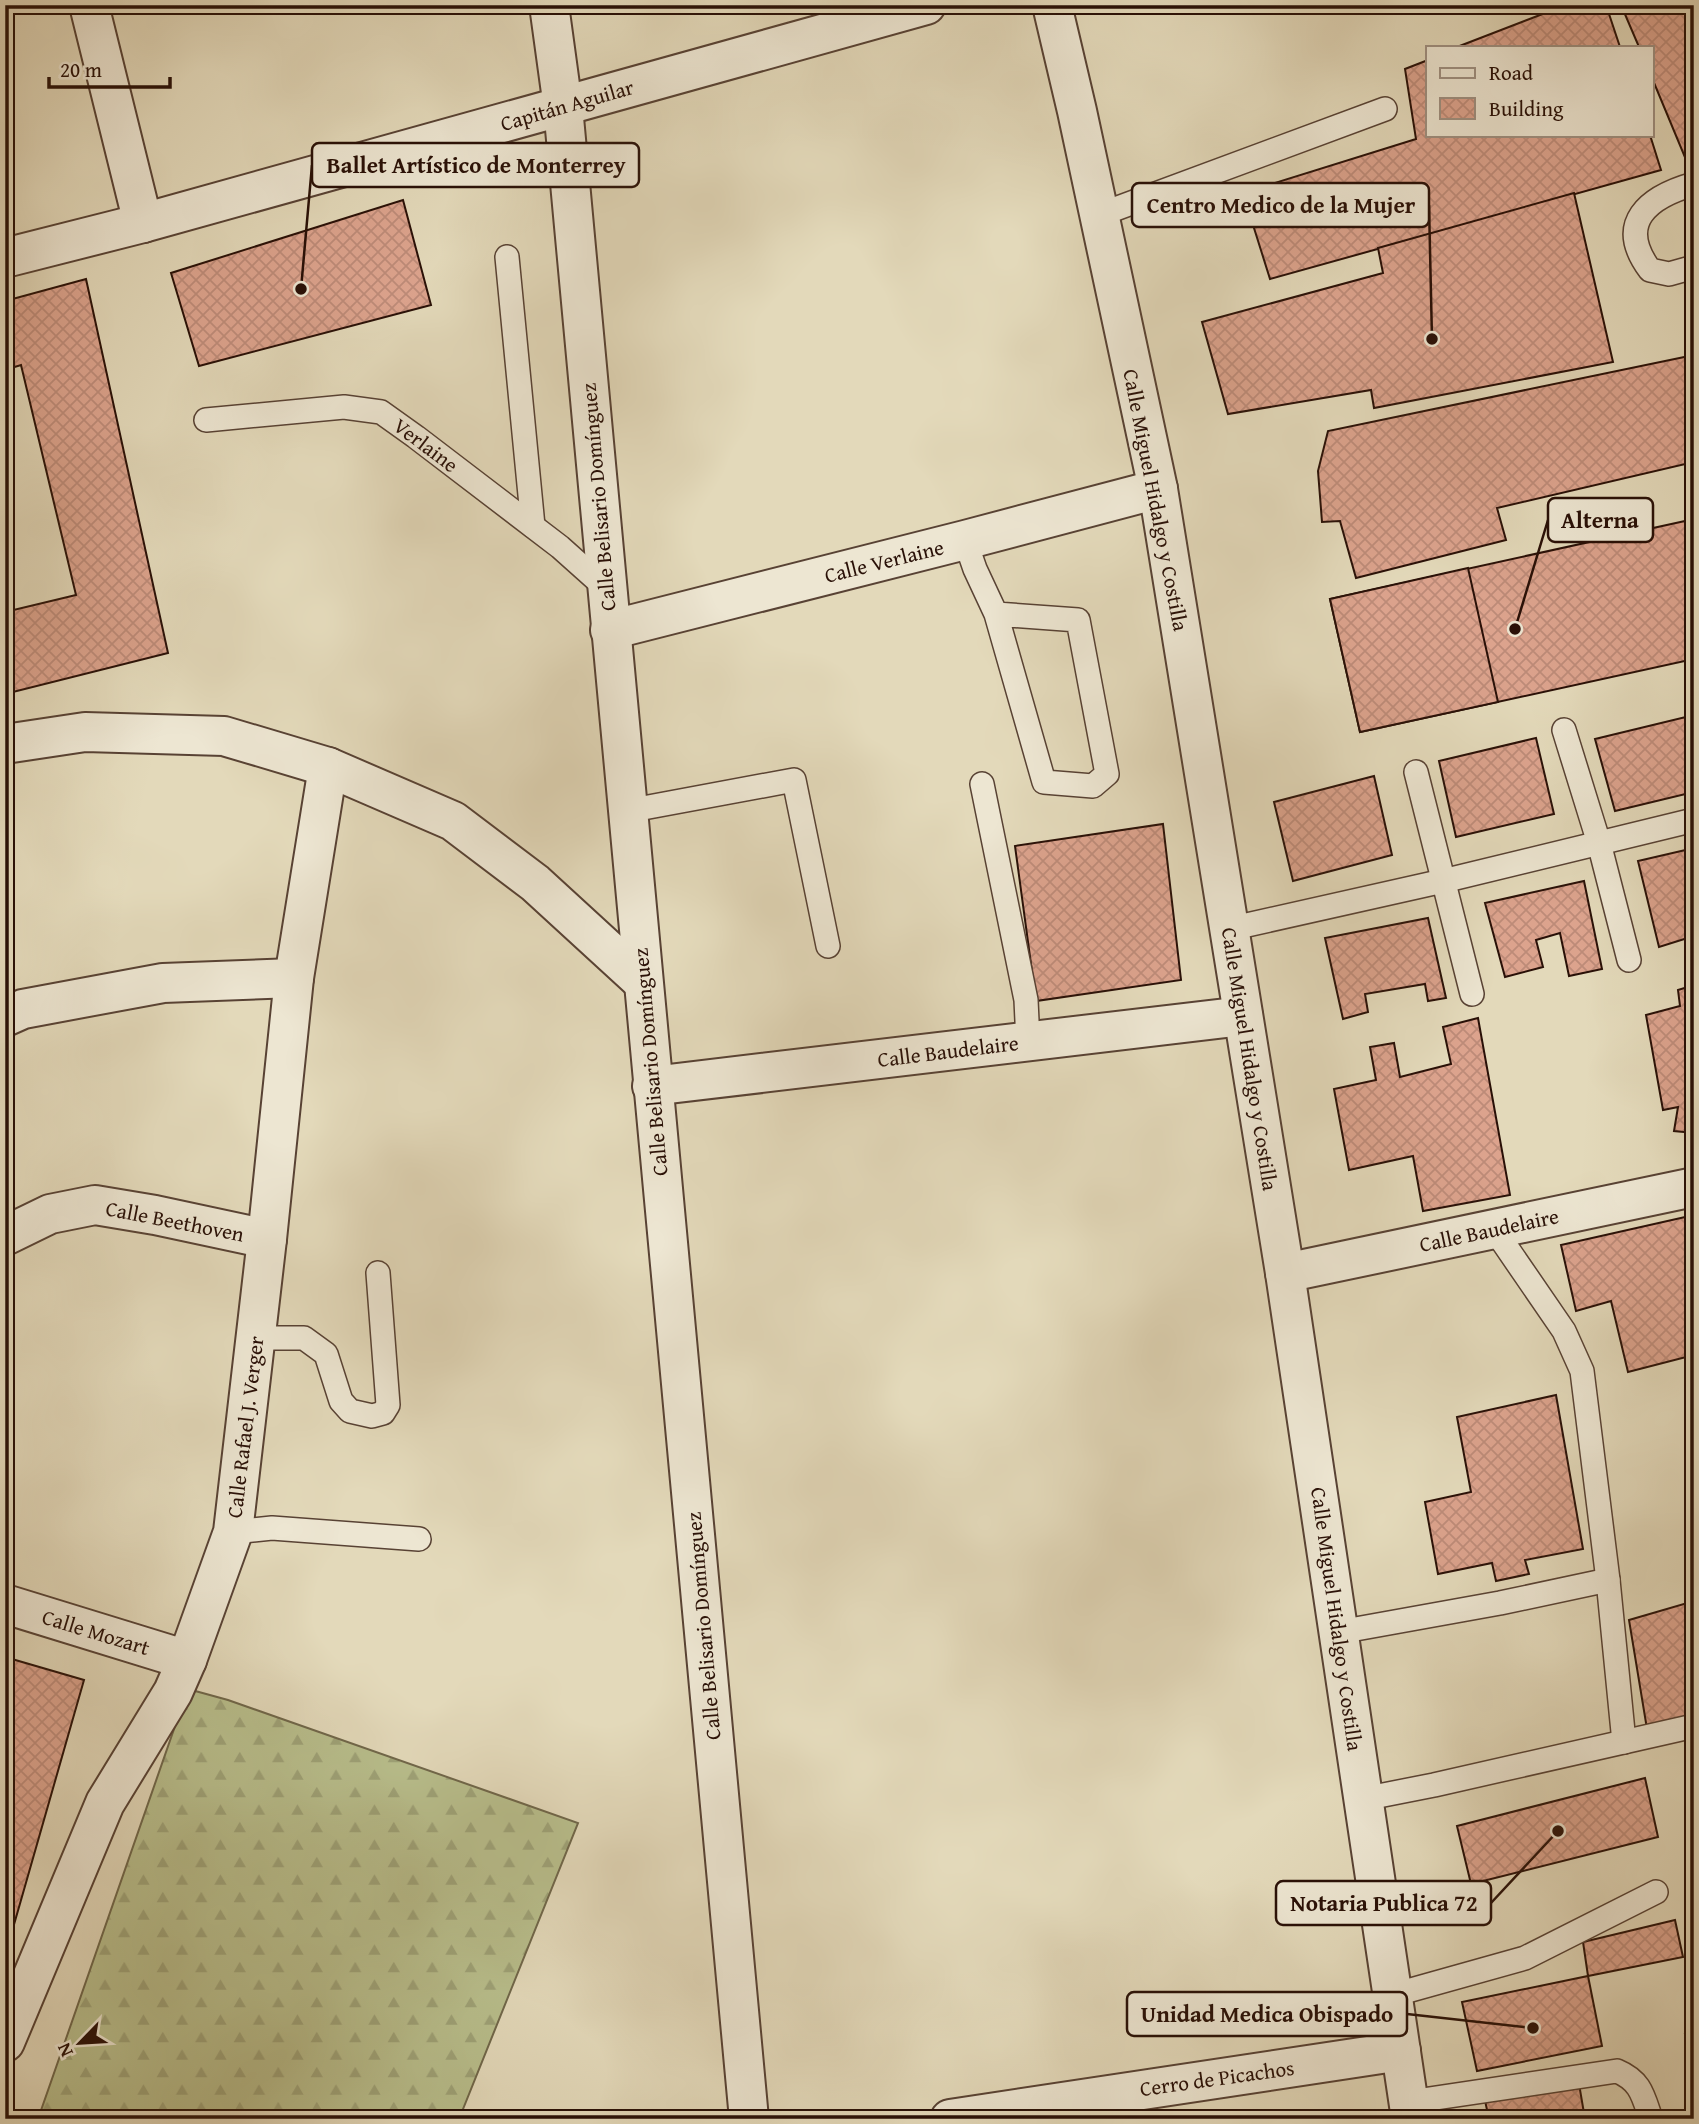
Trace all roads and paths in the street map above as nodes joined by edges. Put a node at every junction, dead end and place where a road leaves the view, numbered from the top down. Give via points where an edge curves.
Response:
1 (89, 5) edge
2 (549, 5) edge
3 (926, 5) edge
4 (1052, 5) edge
5 (563, 107) junction
6 (1385, 109) dead end
7 (1694, 184) edge
8 (1099, 215) junction
9 (143, 223) junction
10 (507, 257) dead end
11 (5, 258) edge
12 (1694, 267) edge
13 (206, 421) dead end
14 (1158, 489) junction
15 (533, 526) junction
16 (965, 540) junction
17 (607, 589) junction
18 (996, 614) junction
19 (610, 630) junction
20 (1564, 730) dead end
21 (5, 744) edge
22 (328, 767) junction
23 (1416, 772) dead end
24 (982, 784) dead end
25 (627, 811) junction
26 (1694, 820) edge
27 (1599, 843) junction
28 (1443, 881) junction
29 (1229, 929) junction
30 (828, 946) dead end
31 (1629, 960) dead end
32 (294, 978) junction
33 (643, 982) junction
34 (1472, 994) dead end
35 (1243, 1016) junction
36 (5, 1017) edge
37 (1028, 1042) junction
38 (652, 1086) junction
39 (1694, 1187) edge
40 (1494, 1229) junction
41 (5, 1236) edge
42 (267, 1239) junction
43 (378, 1273) dead end
44 (1285, 1273) junction
45 (256, 1338) junction
46 (233, 1532) junction
47 (419, 1539) dead end
48 (1608, 1580) junction
49 (5, 1604) edge
50 (1339, 1632) junction
51 (187, 1660) junction
52 (1694, 1726) edge
53 (1624, 1742) junction
54 (1363, 1799) junction
55 (1656, 1892) dead end
56 (1393, 1995) junction
57 (5, 2042) edge
58 (1401, 2051) junction
59 (1410, 2110) edge
60 (1044, 2111) edge
61 (749, 2119) edge
62 (950, 2119) edge
63 (1651, 2119) edge

1 - 9 street
2 - 5 street, Calle Belisario Domínguez
3 - 5 street, Capitán Aguilar
4 - 8 street, Calle Miguel Hidalgo y Costilla
5 - 9 street, Capitán Aguilar
5 - 17 street, Calle Belisario Domínguez
6 - 8 lane
7 - 12 lane via 1648,206 1637,218 1635,241 1650,270 1669,274
8 - 14 street, Calle Miguel Hidalgo y Costilla
9 - 11 street, Capitán Aguilar
10 - 15 lane
13 - 15 lane, Verlaine via 344,407 381,412
14 - 16 street, Calle Verlaine
14 - 29 street, Calle Miguel Hidalgo y Costilla
15 - 17 lane, Verlaine
16 - 18 lane
16 - 19 street, Calle Verlaine
17 - 19 street, Calle Belisario Domínguez
18 - 18 lane via 1077,620 1107,774 1093,786 1044,782
19 - 25 street, Calle Belisario Domínguez
20 - 27 lane
21 - 22 street via 85,732 224,736
22 - 32 street, Calle Rafael J. Verger
22 - 33 street via 453,821 535,883
23 - 28 lane
24 - 37 lane via 1026,1000
25 - 30 lane via 794,780
25 - 33 street, Calle Belisario Domínguez
26 - 27 lane
27 - 28 lane
27 - 31 lane
28 - 29 lane
28 - 34 lane
29 - 35 street, Calle Miguel Hidalgo y Costilla
32 - 36 street via 163,983 23,1009
32 - 42 street, Calle Rafael J. Verger
33 - 38 street, Calle Belisario Domínguez
35 - 37 street, Calle Baudelaire
35 - 44 street, Calle Miguel Hidalgo y Costilla
37 - 38 street, Calle Baudelaire
38 - 61 street, Calle Belisario Domínguez
39 - 40 street, Calle Baudelaire
40 - 44 street, Calle Baudelaire
40 - 48 lane via 1564,1331 1582,1371
41 - 42 street, Calle Beethoven via 50,1214 95,1205
42 - 45 street, Calle Rafael J. Verger
43 - 45 lane via 388,1405 383,1413 372,1416 349,1411 341,1401 326,1354 304,1338
44 - 50 street, Calle Miguel Hidalgo y Costilla
45 - 46 street, Calle Rafael J. Verger
46 - 47 lane via 272,1528
46 - 51 street, Calle Rafael J. Verger
48 - 50 lane
48 - 53 lane
49 - 51 street, Calle Mozart
50 - 54 street, Calle Miguel Hidalgo y Costilla
51 - 57 street, Calle Rafael J. Verger via 173,1692 105,1803
52 - 53 lane
53 - 54 lane
54 - 56 street, Calle Miguel Hidalgo y Costilla
55 - 56 lane via 1525,1958
56 - 58 street, Calle Miguel Hidalgo y Costilla
58 - 59 street, Calle Miguel Hidalgo y Costilla
58 - 60 street, Cerro de Picachos
59 - 63 lane via 1617,2071 1631,2077 1640,2089
60 - 62 street, Cerro de Picachos

